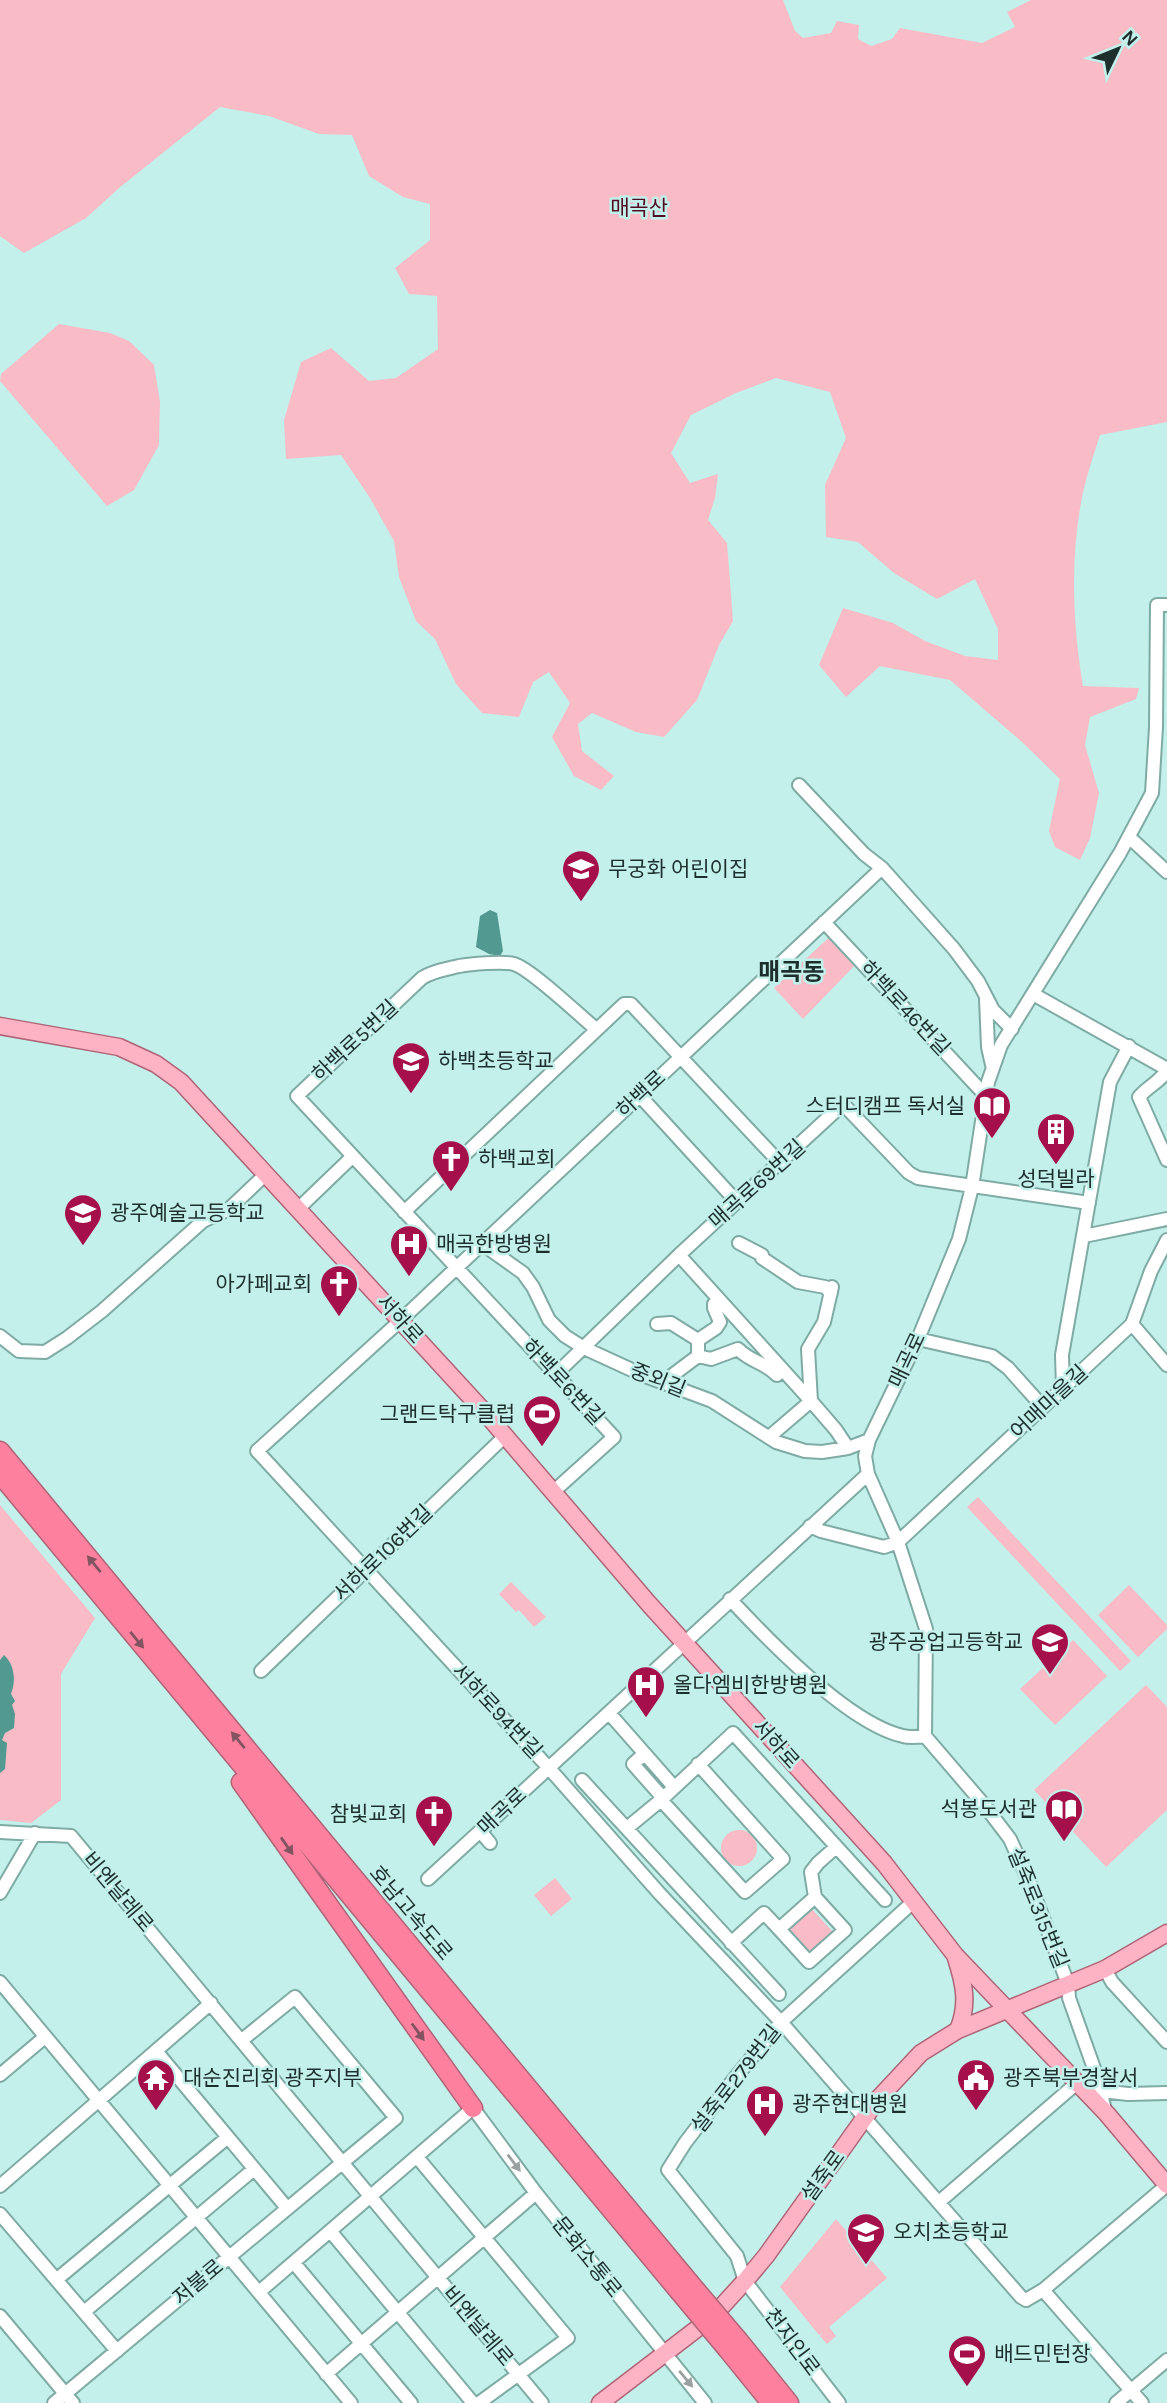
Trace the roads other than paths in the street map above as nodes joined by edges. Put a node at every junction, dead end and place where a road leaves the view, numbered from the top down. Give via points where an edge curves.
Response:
1 (1167, 605) edge
2 (799, 786) dead end
3 (1129, 837) junction
4 (882, 868) junction
5 (1167, 872) edge
6 (824, 922) junction
7 (1033, 995) junction
8 (986, 998) junction
9 (0, 1026) edge
10 (596, 1029) junction
11 (1012, 1029) junction
12 (1129, 1046) junction
13 (681, 1057) junction
14 (992, 1065) junction
15 (1167, 1069) edge
16 (985, 1095) junction
17 (640, 1096) junction
18 (352, 1157) junction
19 (1167, 1160) edge
20 (780, 1163) junction
21 (266, 1174) junction
22 (972, 1187) junction
23 (737, 1202) junction
24 (1089, 1203) junction
25 (299, 1209) junction
26 (404, 1212) junction
27 (1167, 1219) edge
28 (1084, 1236) junction
29 (1167, 1240) edge
30 (481, 1243) junction
31 (739, 1243) dead end
32 (679, 1255) junction
33 (455, 1268) junction
34 (714, 1304) dead end
35 (401, 1320) junction
36 (657, 1324) dead end
37 (1132, 1324) junction
38 (0, 1336) edge
39 (918, 1339) junction
40 (698, 1340) junction
41 (584, 1348) junction
42 (698, 1356) junction
43 (1167, 1365) edge
44 (556, 1374) junction
45 (662, 1382) junction
46 (1063, 1388) junction
47 (808, 1403) junction
48 (1043, 1407) junction
49 (505, 1436) junction
50 (769, 1437) junction
51 (869, 1440) junction
52 (848, 1448) junction
53 (0, 1451) edge
54 (0, 1474) edge
55 (868, 1474) junction
56 (553, 1492) junction
57 (810, 1526) junction
58 (898, 1542) junction
59 (366, 1568) junction
60 (730, 1599) junction
61 (685, 1643) junction
62 (162, 1671) junction
63 (261, 1671) dead end
64 (609, 1713) junction
65 (925, 1736) junction
66 (644, 1754) junction
67 (698, 1764) junction
68 (548, 1767) junction
69 (582, 1780) dead end
70 (674, 1787) junction
71 (662, 1799) junction
72 (627, 1828) junction
73 (480, 1831) junction
74 (0, 1832) edge
75 (35, 1833) junction
76 (490, 1843) dead end
77 (836, 1847) junction
78 (428, 1879) dead end
79 (0, 1893) edge
80 (815, 1897) junction
81 (885, 1900) dead end
82 (913, 1902) junction
83 (779, 1930) junction
84 (1166, 1935) edge
85 (731, 1943) junction
86 (955, 1955) junction
87 (1105, 1969) junction
88 (0, 1982) edge
89 (1068, 1984) junction
90 (779, 1994) dead end
91 (211, 2003) junction
92 (1008, 2009) junction
93 (781, 2022) junction
94 (958, 2030) junction
95 (45, 2037) junction
96 (242, 2040) junction
97 (1167, 2042) edge
98 (156, 2051) junction
99 (0, 2075) edge
100 (1077, 2083) junction
101 (1101, 2091) junction
102 (1167, 2093) edge
103 (98, 2101) junction
104 (473, 2108) junction
105 (1107, 2114) junction
106 (866, 2117) junction
107 (228, 2137) junction
108 (417, 2157) junction
109 (343, 2161) junction
110 (254, 2169) junction
111 (1167, 2185) edge
112 (0, 2186) edge
113 (170, 2187) junction
114 (536, 2193) junction
115 (372, 2196) junction
116 (939, 2202) junction
117 (287, 2208) junction
118 (0, 2214) edge
119 (196, 2218) junction
120 (331, 2232) junction
121 (484, 2238) junction
122 (228, 2257) junction
123 (294, 2263) junction
124 (438, 2277) junction
125 (56, 2280) junction
126 (745, 2281) junction
127 (684, 2286) junction
128 (1043, 2290) junction
129 (259, 2292) junction
130 (84, 2312) junction
131 (398, 2312) junction
132 (0, 2316) edge
133 (361, 2344) junction
134 (733, 2346) junction
135 (117, 2351) junction
136 (663, 2353) junction
137 (1167, 2360) edge
138 (326, 2374) junction
139 (518, 2374) junction
140 (1131, 2390) junction
141 (69, 2398) edge
142 (54, 2403) edge
143 (351, 2403) edge
144 (411, 2403) edge
145 (473, 2403) edge
146 (479, 2403) edge
147 (542, 2403) edge
148 (600, 2403) edge
149 (705, 2403) edge
150 (771, 2403) edge
151 (789, 2403) edge
152 (839, 2403) edge
153 (1116, 2403) edge
154 (1142, 2403) edge

1 - 3 street, 매곡로 via 1157,605 1152,793
2 - 4 street, 매곡로
3 - 5 street
3 - 7 street, 매곡로
4 - 6 street, 하백로
4 - 8 street, 매곡로 via 954,949
6 - 13 street, 하백로
6 - 16 street, 하백로46번길
7 - 11 street, 매곡로
7 - 12 street
8 - 11 street, 매곡로
8 - 14 street, 매곡로
9 - 21 main road, 서하로 via 119,1046 156,1064 181,1082
10 - 13 street via 628,1003
10 - 18 street, 하백로5번길 via 515,964 472,964 428,974 297,1096
10 - 26 street
11 - 14 street, 매곡로
12 - 15 street
12 - 24 street via 1110,1082
13 - 17 street, 하백로
13 - 20 street
14 - 16 street, 매곡로
15 - 19 street via 1139,1097
16 - 22 street, 매곡로
17 - 23 street
17 - 30 street, 하백로
18 - 25 street
18 - 26 street, 하백로5번길
20 - 22 street, 매곡로69번길 via 843,1104 909,1173
20 - 23 street, 매곡로69번길
21 - 25 main road, 서하로
21 - 38 street via 229,1209 203,1221 68,1338 45,1352 19,1350
22 - 24 street
22 - 39 street, 매곡로 via 955,1249
23 - 32 street, 매곡로69번길
24 - 28 street
25 - 35 main road, 서하로
26 - 33 street, 하백로5번길
27 - 28 street
28 - 46 street via 1062,1355
29 - 37 street, 어매마을길
30 - 33 street, 하백로
30 - 41 street, 중외길 via 523,1273 549,1320
31 - 47 street via 798,1282 832,1290 824,1322 808,1349
32 - 41 street, 매곡로69번길
32 - 47 street
33 - 35 street, 하백로
33 - 44 street, 하백로6번길
34 - 40 street via 720,1322
35 - 49 main road, 서하로
35 - 59 street, 서하로94번길 via 257,1451
36 - 40 street via 671,1323
37 - 43 street
37 - 46 street, 어매마을길
39 - 48 street via 992,1356
39 - 51 street, 매곡로
40 - 42 street
41 - 44 street, 매곡로69번길
41 - 45 street, 중외길
42 - 45 street
42 - 47 street via 711,1359 738,1349 749,1360 767,1365
44 - 56 street, 하백로6번길 via 614,1437
45 - 50 street, 중외길 via 712,1401
46 - 48 street, 어매마을길
47 - 50 street
47 - 52 street
48 - 58 street, 어매마을길
49 - 56 main road, 서하로
49 - 59 street, 서하로106번길
50 - 52 street, 중외길 via 805,1451
51 - 52 street, 중외길
51 - 55 street, 매곡로 via 865,1456
127 -> 53 highway, 호남고속도로
54 -> 62 highway, 호남고속도로
55 - 57 street, 매곡로
55 - 58 street
56 - 61 main road, 서하로
57 - 58 street via 884,1547
57 - 60 street, 매곡로
58 - 65 street via 926,1629
59 - 63 street, 서하로106번길
59 - 68 street, 서하로94번길
60 - 61 street, 매곡로
60 - 65 street via 765,1636 869,1723 906,1737
61 - 64 street, 매곡로
61 - 82 main road, 서하로 via 884,1863
62 -> 104 highway via 192,1720
62 - 127 highway, 호남고속도로
64 - 66 street
64 - 68 street, 매곡로
65 - 89 street, 설죽로315번길 via 1010,1839
66 - 70 street
66 - 71 street via 633,1763
67 - 70 street
67 - 71 street via 783,1859 745,1892
67 - 77 street via 733,1733
68 - 73 street, 매곡로
68 - 93 street, 서하로94번길
69 - 72 street
70 - 71 street
71 - 72 street
72 - 85 street
73 - 76 street
73 - 78 street, 매곡로
74 - 75 street, 비엔날레로
75 - 79 street
75 - 91 street, 비엔날레로 via 71,1836
77 - 80 street via 811,1872
77 - 81 street
80 - 83 street
80 - 83 street via 845,1930 809,1962
82 - 86 main road, 서하로
82 - 93 street, 설죽로279번길
83 - 85 street via 764,1913
84 - 87 main road, 설죽로
85 - 90 street
86 - 92 main road, 서하로
86 - 94 main road via 965,1994
87 - 89 main road, 설죽로
87 - 97 street
88 - 95 street
89 - 92 main road, 설죽로
89 - 101 street
91 - 96 street, 비엔날레로
91 - 98 street
92 - 94 main road, 설죽로
92 - 100 main road, 서하로
93 - 106 street, 서하로94번길
93 - 126 street, 설죽로279번길 via 668,2170 737,2256
94 - 106 main road, 설죽로 via 916,2058
95 - 99 street
95 - 103 street
96 - 109 street, 비엔날레로
96 - 109 street, 저불로 via 295,1997 304,2007 396,2118
98 - 103 street
98 - 107 street
100 - 105 main road, 서하로
100 - 116 street
101 - 102 street
101 - 105 street
103 - 112 street
103 - 113 street
104 - 108 street
104 -> 114 street, 문화소통로
105 - 111 main road, 서하로
106 - 116 street, 서하로94번길
106 - 126 main road, 설죽로
107 - 110 street
107 - 113 street
108 - 115 street
108 - 121 street
109 - 115 street, 비엔날레로
109 - 117 street, 저불로
110 - 117 street
110 - 119 street
111 - 128 street
113 - 119 street
113 - 125 street
114 - 121 street, 비엔날레로
114 - 136 street, 문화소통로
115 - 120 street
115 - 124 street, 비엔날레로
116 - 128 street, 서하로94번길 via 1021,2297 1026,2300
117 - 122 street, 저불로
118 - 125 street
119 - 122 street
119 - 130 street
120 - 123 street
120 - 131 street
121 - 124 street, 비엔날레로
121 - 139 street, 비엔날레로 via 568,2338
122 - 129 street
122 - 135 street, 저불로
123 - 129 street
123 - 133 street
124 - 131 street, 비엔날레로
124 - 139 street, 비엔날레로
125 - 130 street
126 - 136 main road, 설죽로 via 711,2318
126 - 152 street, 천지인로
127 - 134 highway, 호남고속도로, bridge
128 - 140 street
129 - 138 street
130 - 135 street
131 - 133 street, 비엔날레로
131 - 145 street
132 - 141 street
133 - 138 street, 비엔날레로
133 - 144 street
134 - 150 highway, 호남고속도로
134 - 151 highway, 호남고속도로
135 - 141 street, 저불로
136 - 148 main road, 설죽로
136 -> 149 street, 문화소통로
137 - 140 street
138 - 143 street
139 - 146 street, 비엔날레로
139 - 147 street, 비엔날레로
140 - 153 street
140 - 154 street
141 - 142 street, 저불로

